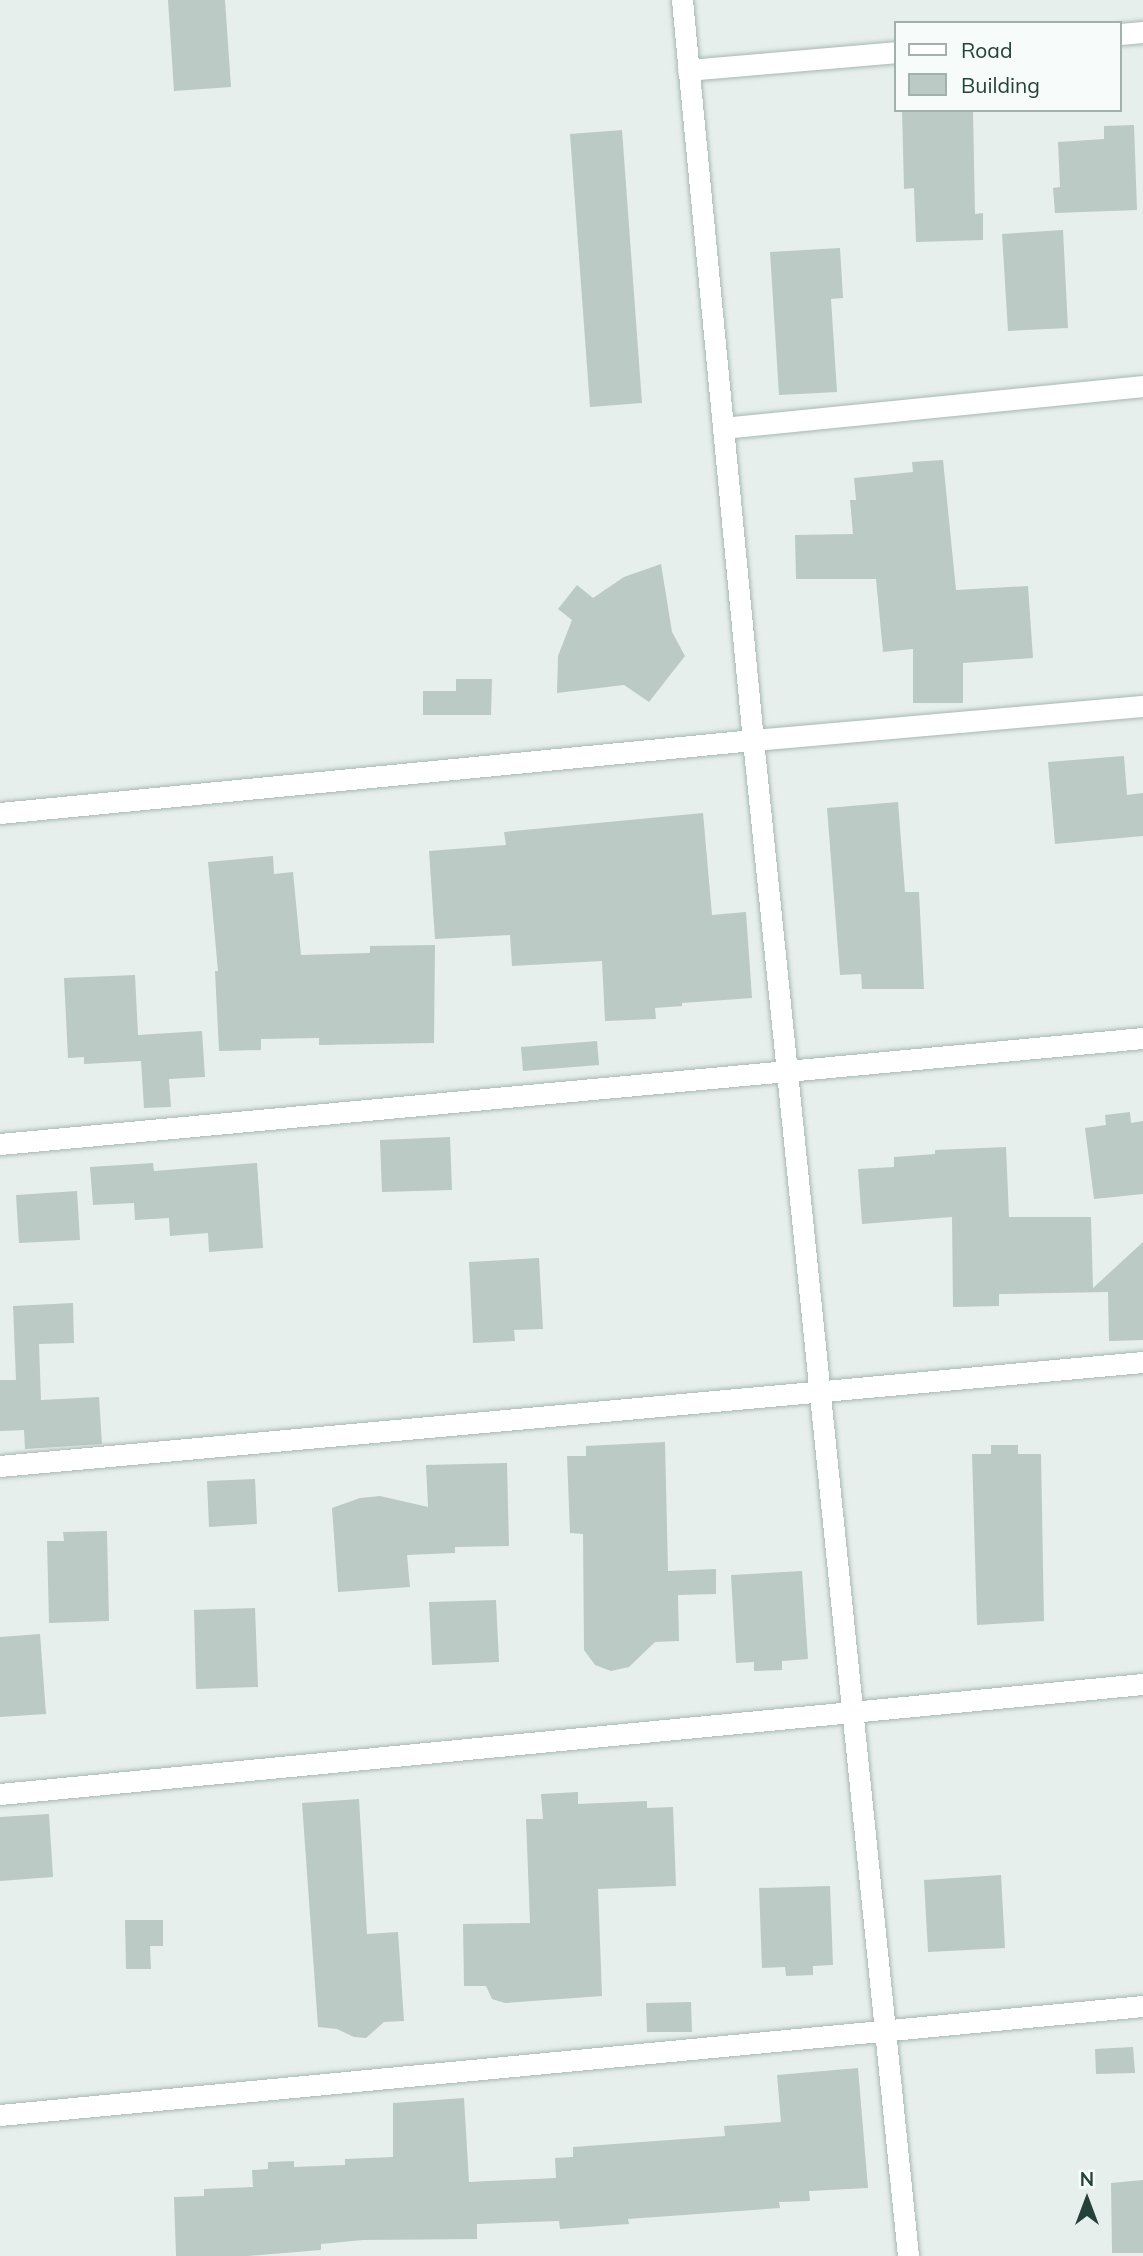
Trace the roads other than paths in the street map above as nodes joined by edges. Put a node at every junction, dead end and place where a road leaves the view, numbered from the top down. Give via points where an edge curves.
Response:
1 (682, 0) edge
2 (1143, 32) edge
3 (1122, 34) edge
4 (894, 52) edge
5 (688, 70) junction
6 (1143, 386) edge
7 (723, 428) junction
8 (1143, 706) edge
9 (753, 740) junction
10 (0, 813) edge
11 (1143, 1038) edge
12 (787, 1073) junction
13 (0, 1144) edge
14 (1143, 1362) edge
15 (820, 1392) junction
16 (0, 1466) edge
17 (1143, 1684) edge
18 (852, 1712) junction
19 (0, 1794) edge
20 (1143, 2006) edge
21 (884, 2029) junction
22 (0, 2115) edge
23 (908, 2256) edge

1 - 5 street
2 - 3 street
4 - 5 street
5 - 7 street
6 - 7 street
7 - 9 street
8 - 9 street
9 - 10 street
9 - 12 street
11 - 12 street
12 - 13 street
12 - 15 street
14 - 15 street
15 - 16 street
15 - 18 street
17 - 18 street
18 - 19 street
18 - 21 street
20 - 21 street
21 - 22 street
21 - 23 street

